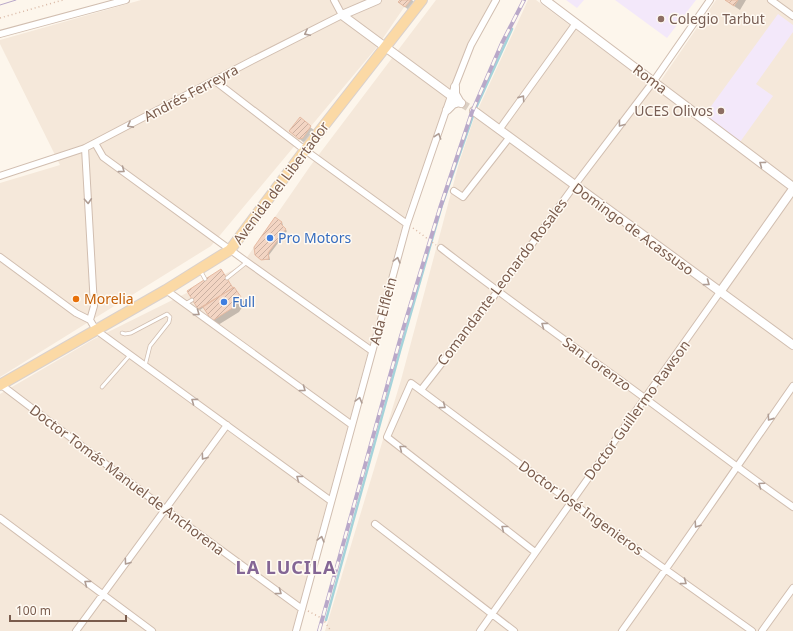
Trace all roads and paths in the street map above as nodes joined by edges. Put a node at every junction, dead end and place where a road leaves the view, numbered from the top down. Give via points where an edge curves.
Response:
1 (63, 0) edge
2 (126, 0) edge
3 (334, 0) edge
4 (378, 0) edge
5 (422, 0) edge
6 (496, 0) edge
7 (545, 0) edge
8 (710, 0) edge
9 (771, 0) edge
10 (342, 16) junction
11 (793, 16) edge
12 (0, 18) edge
13 (576, 22) junction
14 (0, 34) edge
15 (386, 47) junction
16 (215, 80) junction
17 (654, 82) junction
18 (455, 87) junction
19 (451, 96) junction
20 (460, 102) junction
21 (447, 110) junction
22 (474, 111) tunnel mouth
23 (499, 130) junction
24 (509, 138) junction
25 (95, 143) junction
26 (85, 148) junction
27 (305, 150) junction
28 (0, 176) edge
29 (574, 186) junction
30 (793, 188) edge
31 (454, 191) dead end
32 (407, 224) junction
33 (441, 248) joint
34 (230, 250) junction
35 (0, 257) edge
36 (247, 262) junction
37 (199, 269) junction
38 (227, 278) dead end
39 (205, 279) dead end
40 (166, 290) junction
41 (497, 292) junction
42 (720, 292) junction
43 (192, 300) dead end
44 (185, 304) junction
45 (90, 320) junction
46 (96, 330) junction
47 (122, 333) dead end
48 (793, 345) edge
49 (372, 351) junction
50 (130, 355) junction
51 (145, 366) junction
52 (0, 385) edge
53 (102, 386) dead end
54 (793, 386) edge
55 (421, 390) junction
56 (646, 399) junction
57 (226, 425) junction
58 (352, 425) junction
59 (736, 467) junction
60 (331, 501) junction
61 (571, 502) junction
62 (793, 508) edge
63 (165, 509) junction
64 (0, 518) edge
65 (375, 524) dead end
66 (535, 552) junction
67 (666, 570) junction
68 (793, 588) edge
69 (102, 595) junction
70 (302, 609) junction
71 (492, 615) junction
72 (76, 631) edge
73 (152, 631) edge
74 (296, 631) edge
75 (331, 631) edge
76 (480, 631) edge
77 (514, 631) edge
78 (622, 631) edge
79 (752, 631) edge
80 (762, 631) edge

1 - 12 path
2 - 14 street
3 - 10 street
4 - 10 street, Andrés Ferreyra
5 - 15 main road, Avenida del Libertador
6 - 18 street, Ada Elflein via 471,45
7 - 13 street, Roma
8 - 17 street, Comandante Leonardo Rosales
9 - 11 street
10 - 15 street
10 -> 16 street, Andrés Ferreyra
13 - 17 street, Roma
23 -> 13 street
15 - 19 street
15 - 27 main road, Avenida del Libertador
16 -> 25 street, Andrés Ferreyra
16 - 27 street
17 -> 29 street, Comandante Leonardo Rosales
30 -> 17 street, Roma
18 - 19 street, Ada Elflein
18 - 20 street via 455,94
19 - 20 street
19 - 21 street, Ada Elflein
20 - 21 street
32 -> 21 street, Ada Elflein
22 - 23 street, Domingo de Acassuso
23 - 24 street, Domingo de Acassuso
24 - 29 street, Domingo de Acassuso
24 - 31 street via 462,197
25 - 26 street, Andrés Ferreyra
25 -> 34 street via 104,157
26 - 28 street, Andrés Ferreyra
26 -> 45 street via 94,306
27 - 32 street
27 - 34 main road, Avenida del Libertador
29 - 41 street, Comandante Leonardo Rosales
29 -> 42 street, Domingo de Acassuso
30 - 42 street, Doctor Guillermo Rawson
32 - 33 path
49 -> 32 street, Ada Elflein
33 - 41 street, San Lorenzo
34 - 36 street
34 - 37 main road, Avenida del Libertador
35 - 45 street via 76,313
36 - 38 lane
36 - 49 street
37 - 39 lane
37 - 40 main road, Avenida del Libertador
40 - 44 street
40 - 46 main road, Avenida del Libertador
41 - 55 street, Comandante Leonardo Rosales
56 -> 41 street, San Lorenzo
42 - 48 street, Domingo de Acassuso
42 - 56 street, Doctor Guillermo Rawson
43 - 44 lane
44 -> 58 street
45 - 46 street
46 - 50 street
46 - 52 main road, Avenida del Libertador
47 - 51 lane via 131,333 167,314 170,317 169,322 150,346
58 -> 49 street, Ada Elflein
50 - 51 street
50 - 53 lane
57 -> 51 street
52 - 63 street, Doctor Tomás Manuel de Anchorena
54 -> 59 street
55 -> 61 street, Doctor José Ingenieros
66 -> 55 street, Doctor José Ingenieros via 388,437 411,383
56 - 59 street, San Lorenzo
56 - 61 street, Doctor Guillermo Rawson
60 -> 57 street
57 -> 63 street
58 - 60 street, Ada Elflein
62 -> 59 street, San Lorenzo
59 -> 67 street
70 -> 60 street, Ada Elflein
61 - 66 street, Doctor Guillermo Rawson
61 - 67 street, Doctor José Ingenieros
63 -> 69 street
63 -> 70 street, Doctor Tomás Manuel de Anchorena
69 -> 64 street
65 - 71 street
66 - 71 street, Doctor Guillermo Rawson
67 - 78 street
67 -> 79 street, Doctor José Ingenieros
68 - 80 street
69 - 72 street
69 - 73 street
70 - 74 street, Ada Elflein
70 - 75 path via 323,619
71 - 76 street, Doctor Guillermo Rawson
71 - 77 street

